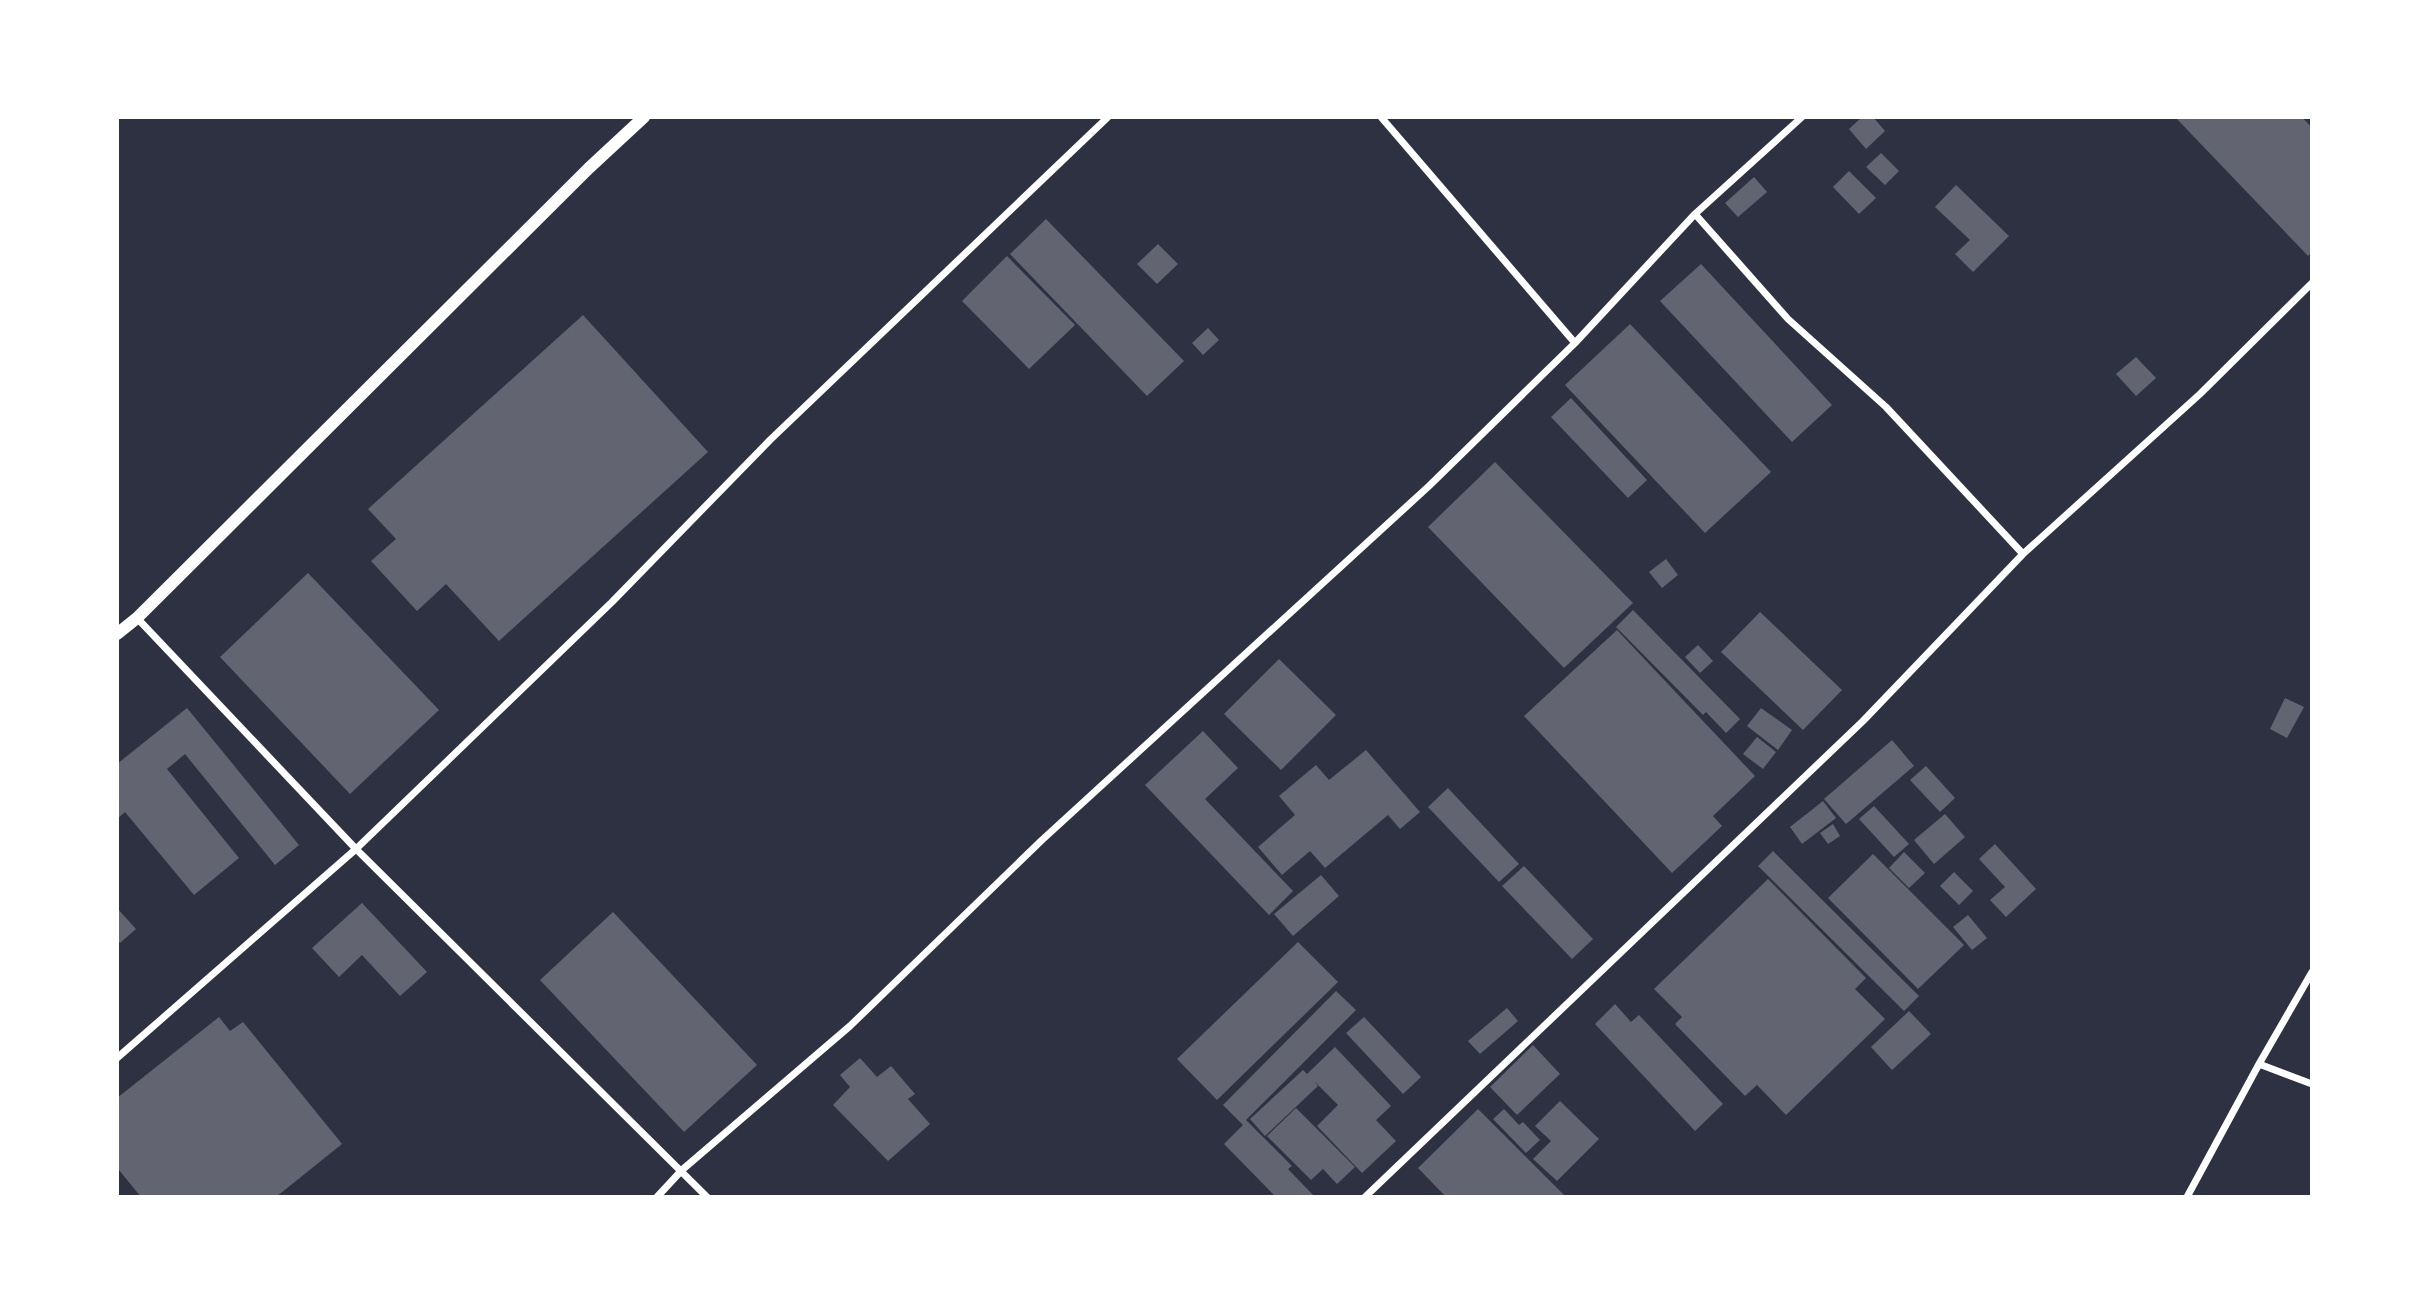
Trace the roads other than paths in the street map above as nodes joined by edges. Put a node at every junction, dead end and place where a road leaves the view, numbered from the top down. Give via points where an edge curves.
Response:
1 (644, 117) edge
2 (1108, 117) edge
3 (1381, 117) edge
4 (1802, 117) edge
5 (1695, 214) junction
6 (2312, 283) edge
7 (1575, 342) junction
8 (2023, 554) junction
9 (137, 618) junction
10 (117, 634) edge
11 (356, 849) junction
12 (2312, 972) edge
13 (117, 1058) edge
14 (2259, 1064) junction
15 (2312, 1084) edge
16 (682, 1171) junction
17 (657, 1197) edge
18 (707, 1197) edge
19 (1365, 1197) edge
20 (2187, 1197) edge

1 - 9 street
2 - 11 street via 770,440 612,602
3 - 7 street
4 - 5 street
5 - 7 street
5 - 8 street via 1788,319 1886,407
6 - 8 street via 2200,394
7 - 16 street via 1429,486 1042,840 850,1026
8 - 19 street via 1863,721
9 - 10 street
9 - 11 street
11 - 13 street
11 - 16 street
12 - 14 street
14 - 15 street
14 - 20 street
16 - 17 street
16 - 18 street

